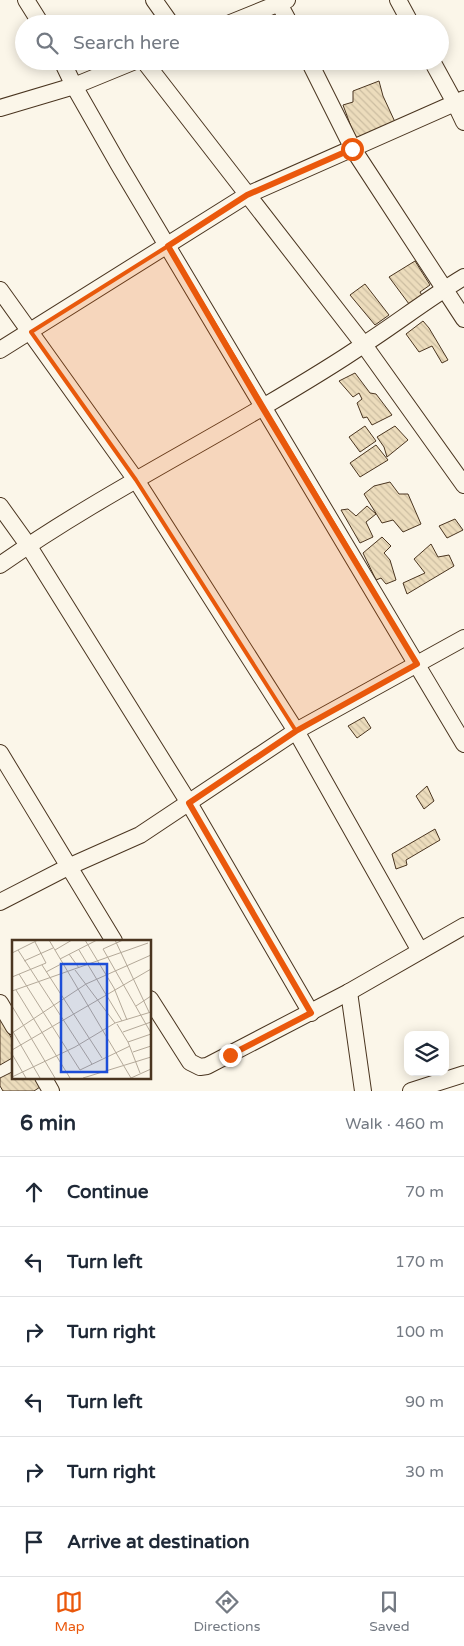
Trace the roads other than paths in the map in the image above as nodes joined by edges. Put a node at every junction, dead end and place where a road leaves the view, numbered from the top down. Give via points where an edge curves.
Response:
1 (26, 0) edge
2 (154, 0) edge
3 (398, 0) edge
4 (281, 1) edge
5 (35, 15) edge
6 (165, 15) edge
7 (249, 15) edge
8 (286, 15) edge
9 (406, 15) edge
10 (66, 70) edge
11 (113, 70) edge
12 (151, 70) edge
13 (312, 70) edge
14 (438, 70) edge
15 (74, 86) junction
16 (460, 101) edge
17 (0, 108) edge
18 (464, 122) edge
19 (352, 149) junction
20 (247, 195) junction
21 (168, 246) junction
22 (464, 278) edge
23 (444, 289) junction
24 (0, 290) edge
25 (464, 319) edge
26 (31, 332) junction
27 (364, 345) junction
28 (0, 350) edge
29 (262, 407) junction
30 (136, 480) junction
31 (464, 485) edge
32 (0, 506) edge
33 (28, 545) junction
34 (0, 565) edge
35 (464, 638) edge
36 (417, 664) junction
37 (296, 731) junction
38 (464, 744) edge
39 (0, 753) edge
40 (189, 803) junction
41 (68, 867) junction
42 (0, 902) edge
43 (464, 926) edge
44 (113, 940) edge
45 (420, 951) junction
46 (349, 992) junction
47 (151, 1002) edge
48 (0, 1003) edge
49 (311, 1013) junction
50 (12, 1024) edge
51 (464, 1074) edge
52 (44, 1078) edge
53 (51, 1091) edge
54 (363, 1091) edge
55 (411, 1091) edge

1 - 5 street
2 - 6 street
3 - 9 street
4 - 7 street
4 - 8 street
10 - 15 street
11 - 15 street
12 - 20 street
13 - 19 street
14 - 16 street
15 - 17 street
15 - 21 street
16 - 18 street
16 - 19 street
19 - 20 street
19 - 23 street
20 - 21 street
20 - 27 street
21 - 26 street
21 - 29 street
22 - 23 street
23 - 25 street
23 - 27 street
24 - 26 street
26 - 28 street
26 - 30 street
27 - 29 street
27 - 31 street
29 - 30 street
29 - 36 street
30 - 33 street
30 - 37 street
32 - 33 street
33 - 34 street
33 - 40 street
35 - 36 street
36 - 37 street
36 - 38 street
37 - 40 street
37 - 45 street
39 - 41 street
40 - 41 street via 140,835
40 - 49 street
41 - 42 street
41 - 44 street
43 - 45 street
45 - 46 street
46 - 49 street
46 - 54 street
47 - 49 street via 190,1062 200,1067
48 - 50 street
51 - 55 street
52 - 53 street

